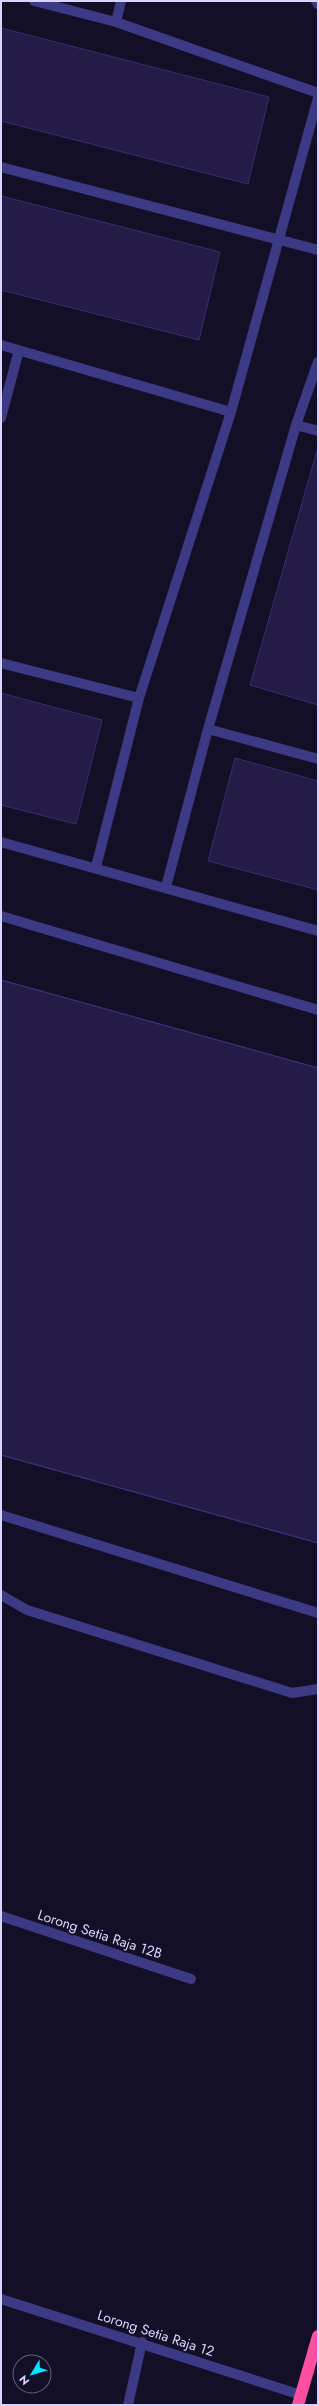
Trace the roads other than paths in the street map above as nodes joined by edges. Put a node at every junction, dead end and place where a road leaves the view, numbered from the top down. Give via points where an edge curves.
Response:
1 (34, 1) edge
2 (121, 1) edge
3 (316, 1) edge
4 (318, 4) edge
5 (116, 22) junction
6 (318, 93) edge
7 (318, 98) edge
8 (1, 167) edge
9 (280, 239) junction
10 (318, 250) edge
11 (1, 345) edge
12 (19, 350) junction
13 (318, 362) edge
14 (232, 412) junction
15 (1, 418) edge
16 (296, 425) junction
17 (318, 431) edge
18 (1, 663) edge
19 (139, 698) junction
20 (208, 729) junction
21 (318, 759) edge
22 (1, 842) edge
23 (96, 867) junction
24 (166, 887) junction
25 (1, 916) edge
26 (318, 931) edge
27 (318, 1010) edge
28 (1, 1515) edge
29 (1, 1595) edge
30 (318, 1613) edge
31 (318, 1689) edge
32 (1, 1916) edge
33 (191, 1979) dead end
34 (1, 2299) edge
35 (318, 2336) edge
36 (142, 2342) junction
37 (300, 2400) edge
38 (128, 2405) edge

1 - 5 street
2 - 5 street
3 - 4 street
5 - 6 street
7 - 9 street
8 - 9 street
9 - 10 street
9 - 14 street
11 - 12 street
12 - 14 street
12 - 15 street
13 - 16 street
14 - 19 street
16 - 17 street
16 - 20 street
18 - 19 street
19 - 23 street
20 - 21 street
20 - 24 street
22 - 23 street
23 - 24 street
24 - 26 street
25 - 27 street
28 - 30 street
29 - 31 street via 27,1610 292,1694
32 - 33 street, Lorong Setia Raja 12B
34 - 36 street, Lorong Setia Raja 12
35 - 37 highway
36 - 37 street, Lorong Setia Raja 12
36 - 38 street

